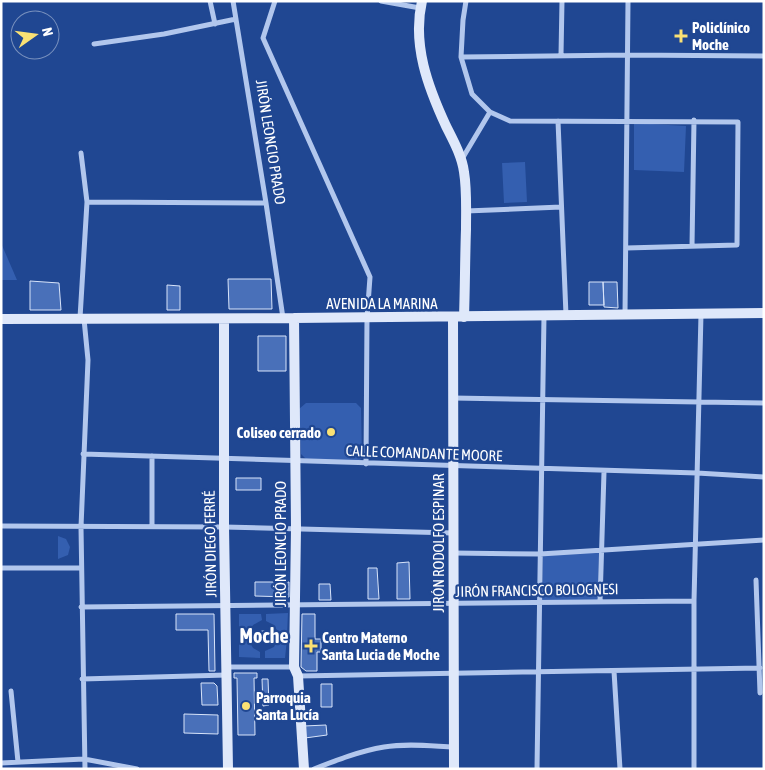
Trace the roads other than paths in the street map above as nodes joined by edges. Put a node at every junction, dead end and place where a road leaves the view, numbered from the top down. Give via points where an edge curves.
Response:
1 (210, 1) edge
2 (233, 1) edge
3 (276, 1) edge
4 (381, 1) edge
5 (466, 1) edge
6 (562, 1) edge
7 (628, 1) edge
8 (421, 5) edge
9 (236, 19) junction
10 (215, 24) junction
11 (94, 44) dead end
12 (627, 54) junction
13 (561, 55) junction
14 (764, 56) edge
15 (461, 57) junction
16 (490, 112) junction
17 (694, 120) junction
18 (558, 121) junction
19 (627, 121) junction
20 (81, 153) dead end
21 (461, 160) junction
22 (87, 202) junction
23 (266, 203) junction
24 (562, 207) junction
25 (466, 211) junction
26 (692, 246) junction
27 (626, 248) junction
28 (764, 313) edge
29 (701, 314) junction
30 (625, 315) junction
31 (544, 316) junction
32 (566, 316) junction
33 (453, 317) junction
34 (464, 317) junction
35 (224, 318) junction
36 (283, 318) junction
37 (294, 318) junction
38 (367, 318) junction
39 (1, 319) edge
40 (82, 319) junction
41 (453, 398) junction
42 (542, 398) junction
43 (698, 401) junction
44 (764, 403) edge
45 (83, 454) junction
46 (152, 456) junction
47 (224, 458) junction
48 (296, 461) junction
49 (366, 464) junction
50 (453, 466) junction
51 (541, 470) junction
52 (604, 472) junction
53 (697, 474) junction
54 (764, 477) edge
55 (1, 526) edge
56 (152, 526) junction
57 (81, 527) junction
58 (224, 527) junction
59 (296, 528) junction
60 (453, 533) junction
61 (764, 540) edge
62 (695, 545) junction
63 (601, 550) junction
64 (453, 552) junction
65 (540, 554) junction
66 (1, 568) edge
67 (81, 568) junction
68 (756, 580) dead end
69 (694, 601) junction
70 (600, 602) junction
71 (539, 603) junction
72 (453, 604) junction
73 (226, 606) junction
74 (295, 606) junction
75 (81, 607) junction
76 (760, 668) junction
77 (693, 670) junction
78 (227, 671) junction
79 (296, 671) junction
80 (614, 671) junction
81 (538, 672) junction
82 (455, 673) junction
83 (82, 679) junction
84 (11, 691) dead end
85 (760, 693) dead end
86 (450, 747) junction
87 (84, 759) junction
88 (18, 762) junction
89 (2, 765) edge
90 (85, 769) edge
91 (137, 769) edge
92 (228, 769) edge
93 (304, 769) edge
94 (314, 769) edge
95 (454, 769) edge
96 (537, 769) edge
97 (620, 769) edge
98 (694, 769) edge

1 - 10 street
2 - 9 street, JIRÓN LEONCIO PRADO
3 - 38 street via 263,38 370,277
4 - 8 street
5 - 15 street
6 - 13 street
7 - 12 street
8 - 21 street via 419,41 426,77
9 - 10 street
9 - 23 street, JIRÓN LEONCIO PRADO
10 - 11 street
12 - 13 street
12 - 14 street
12 - 19 street
13 - 15 street
15 - 16 street via 472,94
16 - 18 street via 510,121
16 - 21 street
17 - 19 street
17 - 26 street
17 - 26 street via 738,122 737,245
18 - 19 street
18 - 24 street
19 - 27 street
20 - 22 street
21 - 25 street
22 - 23 street
22 - 40 street
23 - 36 street, JIRÓN LEONCIO PRADO
24 - 25 street
24 - 32 street
25 - 34 street
26 - 27 street
27 - 30 street
28 - 29 street, AVENIDA LA MARINA
29 - 30 street, AVENIDA LA MARINA
29 - 43 street
30 - 32 street, AVENIDA LA MARINA
31 - 32 street, AVENIDA LA MARINA
31 - 34 street, AVENIDA LA MARINA
31 - 42 street
33 - 34 street, AVENIDA LA MARINA
33 - 38 street, AVENIDA LA MARINA
33 - 41 street, JIRÓN RODOLFO ESPINAR
35 - 36 street, AVENIDA LA MARINA
35 - 40 street, AVENIDA LA MARINA
35 - 47 street, JIRÓN DIEGO FERRÉ
36 - 37 street, AVENIDA LA MARINA
37 - 38 street, AVENIDA LA MARINA
37 - 48 street, JIRÓN LEONCIO PRADO
38 - 49 street
39 - 40 street, AVENIDA LA MARINA
40 - 45 street via 88,360
41 - 42 street
41 - 50 street, JIRÓN RODOLFO ESPINAR
42 - 43 street
42 - 51 street
43 - 44 street
43 - 53 street
45 - 46 street, CALLE COMANDANTE MOORE
45 - 57 street
46 - 47 street, CALLE COMANDANTE MOORE
46 - 56 street
47 - 48 street, CALLE COMANDANTE MOORE
47 - 58 street, JIRÓN DIEGO FERRÉ
48 - 49 street, CALLE COMANDANTE MOORE
48 - 59 street, JIRÓN LEONCIO PRADO
49 - 50 street, CALLE COMANDANTE MOORE
50 - 51 street, CALLE COMANDANTE MOORE
50 - 60 street, JIRÓN RODOLFO ESPINAR
51 - 52 street, CALLE COMANDANTE MOORE
51 - 65 street
52 - 53 street, CALLE COMANDANTE MOORE
52 - 63 street
53 - 54 street, CALLE COMANDANTE MOORE
53 - 62 street
55 - 57 street
56 - 57 street
56 - 58 street
57 - 67 street
58 - 59 street
58 - 73 street, JIRÓN DIEGO FERRÉ
59 - 60 street
59 - 74 street, JIRÓN LEONCIO PRADO
60 - 64 street, JIRÓN RODOLFO ESPINAR
61 - 62 street
62 - 63 street
62 - 69 street
63 - 65 street
63 - 70 street
64 - 65 street
64 - 72 street, JIRÓN RODOLFO ESPINAR
65 - 71 street
66 - 67 street
67 - 75 street
68 - 76 street
69 - 70 street, JIRÓN FRANCISCO BOLOGNESI
69 - 77 street
70 - 71 street, JIRÓN FRANCISCO BOLOGNESI
71 - 72 street, JIRÓN FRANCISCO BOLOGNESI
71 - 81 street
72 - 74 street, JIRÓN FRANCISCO BOLOGNESI
72 - 82 street, JIRÓN RODOLFO ESPINAR
73 - 74 street, JIRÓN FRANCISCO BOLOGNESI
73 - 75 street, JIRÓN FRANCISCO BOLOGNESI
73 - 78 street, JIRÓN DIEGO FERRÉ
74 - 79 street, JIRÓN LEONCIO PRADO
75 - 83 street
76 - 77 street
76 - 85 street
77 - 80 street
77 - 98 street
78 - 79 street
78 - 83 street
78 - 92 street, JIRÓN DIEGO FERRÉ
79 - 82 street
79 - 93 street, JIRÓN LEONCIO PRADO
80 - 81 street
80 - 97 street
81 - 82 street
81 - 96 street
82 - 86 street, JIRÓN RODOLFO ESPINAR
83 - 87 street
84 - 88 street
86 - 94 street via 385,746
86 - 95 street, JIRÓN RODOLFO ESPINAR
87 - 88 street
87 - 90 street
87 - 91 street
88 - 89 street

